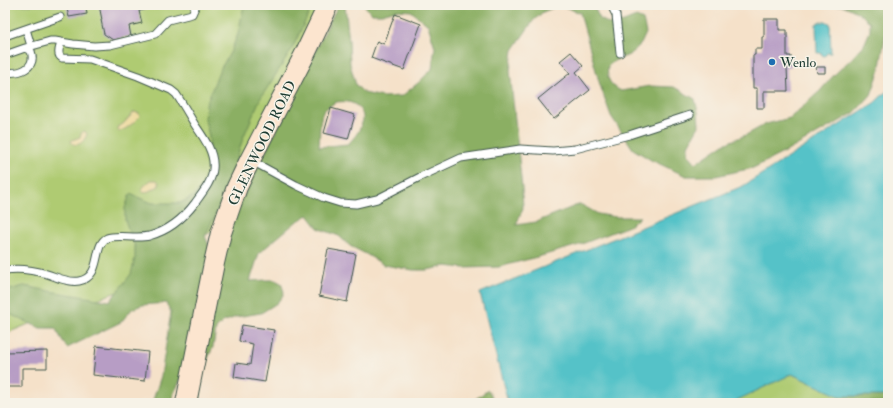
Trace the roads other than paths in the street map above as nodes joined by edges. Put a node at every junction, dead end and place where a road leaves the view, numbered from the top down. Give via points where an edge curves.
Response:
1 (196, 5) edge
2 (327, 5) edge
3 (611, 5) edge
4 (60, 17) dead end
5 (26, 29) junction
6 (5, 36) edge
7 (61, 42) junction
8 (28, 47) junction
9 (620, 53) dead end
10 (5, 55) edge
11 (5, 72) edge
12 (690, 115) dead end
13 (250, 160) junction
14 (5, 270) edge
15 (186, 403) edge

1 - 7 lane via 192,14 168,20 155,34 110,45
2 - 13 main road, GLENWOOD ROAD via 306,54
3 - 9 lane via 616,15
4 - 5 lane
5 - 6 lane
5 - 8 lane
7 - 8 lane via 50,41
7 - 14 lane via 59,55 62,58 90,59 138,76 176,94 208,146 214,162 213,170 210,181 185,215 163,231 149,236 115,236 104,239 91,275 81,281 67,281 39,272
8 - 10 lane
8 - 11 lane via 33,55 29,67 20,71
12 - 13 lane via 575,149 553,151 520,148 461,158 377,199 356,204 324,198
13 - 15 main road, GLENWOOD ROAD via 237,187 221,233

